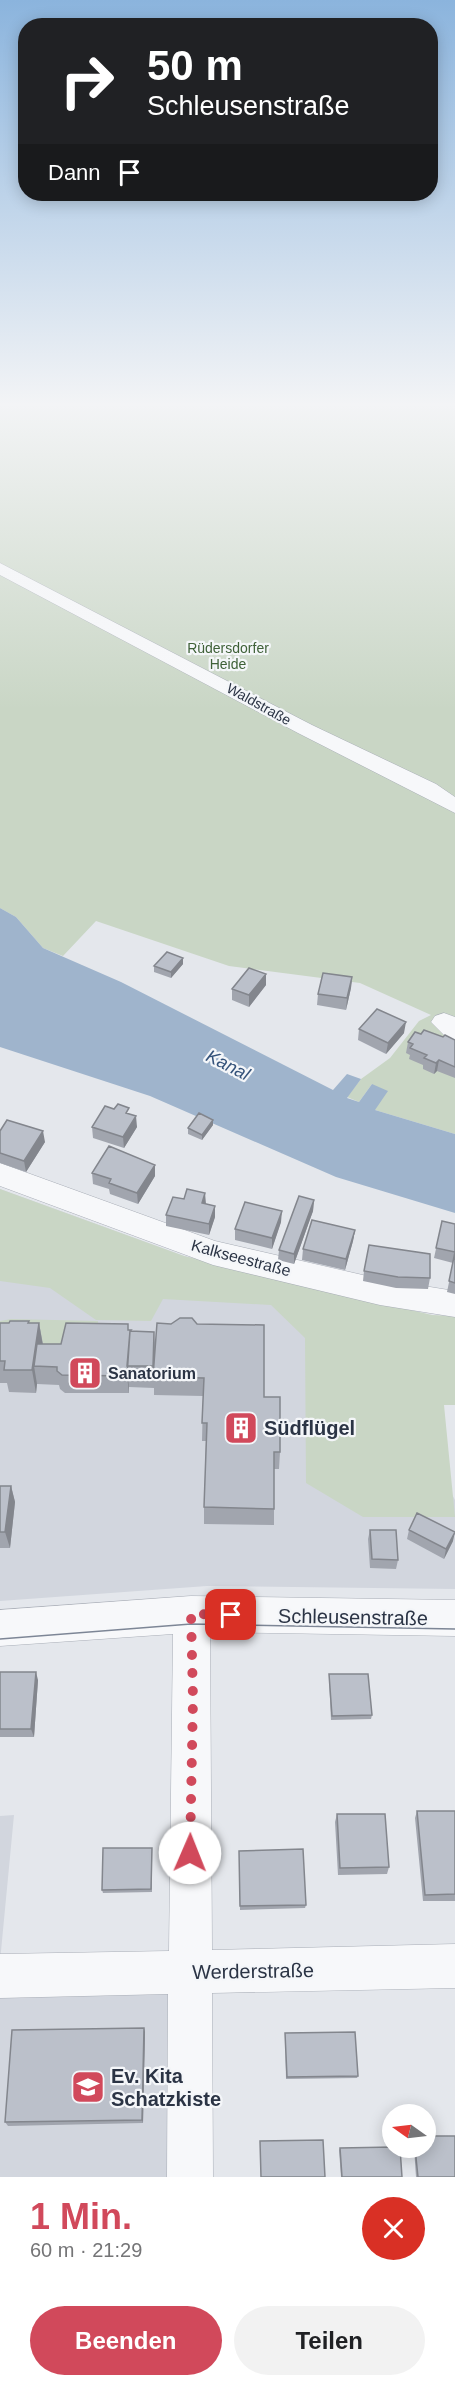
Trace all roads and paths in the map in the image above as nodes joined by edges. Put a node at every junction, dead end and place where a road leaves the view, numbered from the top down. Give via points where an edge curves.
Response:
1 (0, 568) edge
2 (455, 806) edge
3 (0, 1174) edge
4 (455, 1304) edge
5 (191, 1614) junction
6 (455, 1618) edge
7 (0, 1628) edge
8 (455, 1966) edge
9 (189, 1972) junction
10 (0, 1976) edge
11 (190, 2177) edge

1 - 2 street, Waldstraße
3 - 4 street, Kalkseestraße via 213,1253 380,1292
5 - 6 street, Schleusenstraße
5 - 7 street, Schleusenstraße
5 - 9 street
8 - 9 street, Werderstraße
9 - 10 street, Werderstraße
9 - 11 street

